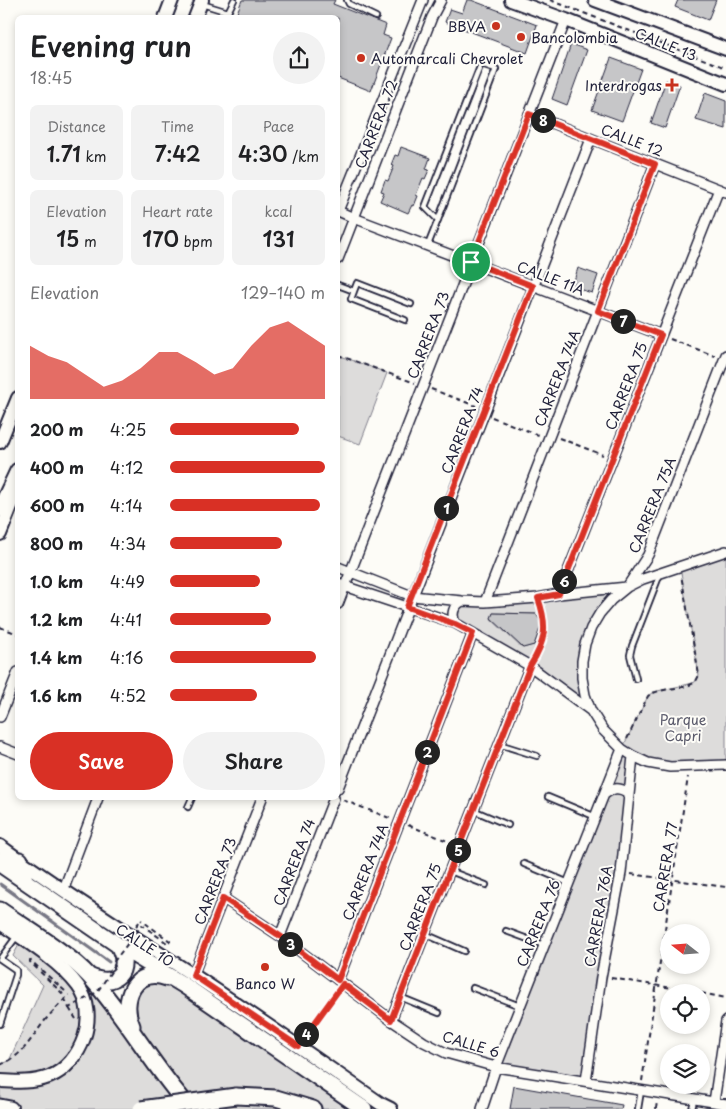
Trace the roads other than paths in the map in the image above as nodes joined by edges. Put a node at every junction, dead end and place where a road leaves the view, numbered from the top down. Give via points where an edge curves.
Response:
1 (172, 0) edge
2 (234, 0) edge
3 (348, 0) edge
4 (423, 0) edge
5 (441, 0) edge
6 (511, 0) edge
7 (595, 0) edge
8 (202, 2) edge
9 (166, 15) edge
10 (196, 15) edge
11 (376, 17) dead end
12 (566, 20) junction
13 (726, 40) edge
14 (709, 43) junction
15 (726, 49) edge
16 (726, 84) edge
17 (529, 114) junction
18 (591, 139) junction
19 (655, 164) junction
20 (722, 190) edge
21 (340, 206) edge
22 (340, 212) edge
23 (354, 218) junction
24 (438, 220) junction
25 (428, 245) junction
26 (340, 253) edge
27 (471, 262) junction
28 (340, 286) edge
29 (533, 286) junction
30 (354, 291) junction
31 (411, 304) dead end
32 (598, 311) junction
33 (405, 320) dead end
34 (661, 335) junction
35 (725, 357) edge
36 (15, 405) edge
37 (0, 442) edge
38 (15, 477) edge
39 (15, 496) edge
40 (0, 509) edge
41 (0, 534) edge
42 (726, 541) edge
43 (724, 552) edge
44 (340, 568) edge
45 (350, 572) junction
46 (660, 574) junction
47 (341, 585) edge
48 (627, 587) junction
49 (559, 594) junction
50 (412, 596) junction
51 (462, 601) junction
52 (484, 602) junction
53 (407, 607) junction
54 (455, 624) junction
55 (473, 633) junction
56 (530, 666) junction
57 (636, 679) dead end
58 (15, 680) edge
59 (590, 711) junction
60 (0, 718) edge
61 (499, 744) junction
62 (0, 747) edge
63 (622, 749) junction
64 (15, 753) edge
65 (537, 756) dead end
66 (633, 756) junction
67 (726, 765) edge
68 (340, 783) edge
69 (604, 794) junction
70 (548, 797) dead end
71 (97, 800) edge
72 (191, 800) edge
73 (261, 800) edge
74 (333, 800) edge
75 (629, 800) junction
76 (188, 807) dead end
77 (473, 810) junction
78 (596, 817) junction
79 (508, 825) dead end
80 (0, 846) edge
81 (0, 860) edge
82 (20, 860) junction
83 (0, 864) edge
84 (524, 864) dead end
85 (449, 871) junction
86 (25, 880) junction
87 (569, 883) junction
88 (486, 885) dead end
89 (63, 891) junction
90 (223, 898) junction
91 (0, 910) edge
92 (2, 927) edge
93 (506, 932) dead end
94 (425, 934) junction
95 (17, 936) junction
96 (280, 936) junction
97 (544, 945) junction
98 (118, 946) junction
99 (464, 950) dead end
100 (58, 958) junction
101 (0, 959) edge
102 (83, 981) junction
103 (189, 981) junction
104 (340, 982) junction
105 (473, 988) dead end
106 (400, 996) junction
107 (520, 1006) junction
108 (439, 1013) dead end
109 (391, 1020) junction
110 (726, 1021) edge
111 (0, 1024) edge
112 (136, 1036) junction
113 (496, 1067) junction
114 (0, 1081) edge
115 (586, 1081) junction
116 (641, 1090) junction
117 (694, 1098) junction
118 (720, 1104) edge
119 (0, 1108) edge
120 (10, 1109) edge
121 (141, 1109) edge
122 (191, 1109) edge
123 (313, 1109) edge
124 (364, 1109) edge
125 (390, 1109) edge
126 (482, 1109) edge
127 (638, 1109) edge
128 (692, 1109) edge

1 - 9 street
2 - 8 lane via 228,12
3 - 11 lane via 349,4
4 - 21 street, CARRERA 72
5 - 23 street, CARRERA 72
6 - 12 street, CALLE 13
7 - 14 street, CALLE 13
8 - 10 street
12 - 16 street, CALLE 13
12 - 17 street, CARRERA 73
13 - 14 street
14 - 15 street, CALLE 13
17 - 18 street, CALLE 12
17 - 27 street, CARRERA 73
18 - 19 street, CALLE 12
18 - 29 street, CARRERA 74
19 - 20 street, CALLE 12
19 - 32 street, CARRERA 74A
20 - 34 street, CARRERA 75
22 - 23 street, CALLE 11A
23 - 25 street, CALLE 11A
23 - 26 street, CARRERA 72
24 - 24 lane via 496,69 482,64 426,207
24 - 25 lane
25 - 27 street, CALLE 11A
27 - 29 street, CALLE 11A
27 - 45 street, CARRERA 73
28 - 30 lane
29 - 32 street, CALLE 11A
29 - 50 street, CARRERA 74
30 - 31 lane via 357,283
30 - 33 lane via 351,299
32 - 34 street, CALLE 11A
32 - 52 street, CARRERA 74A
34 - 49 street, CARRERA 75
35 - 48 street, CARRERA 75A via 648,555
36 - 37 street
38 - 40 main road
39 - 41 street
42 - 43 street
43 - 46 street
44 - 45 street
45 - 47 street, CARRERA 73
45 - 50 street
46 - 48 street
46 - 57 lane via 631,650
47 - 53 street
48 - 49 street
48 - 59 street, CARRERA 75A via 600,613 585,644 582,678
49 - 52 street
50 - 51 street
50 - 53 street, CARRERA 74
51 - 52 street
51 - 54 street via 452,612
53 - 54 street
53 - 68 street, CARRERA 74
54 - 55 street
55 - 56 street
55 - 104 street, CARRERA 74A
56 - 59 street
56 - 61 street, CARRERA 75
58 - 60 street
59 - 63 street via 602,730
61 - 65 lane
61 - 77 street, CARRERA 75
62 - 64 street
63 - 66 street
63 - 69 street, CARRERA 76
66 - 67 street via 670,767
66 - 75 street, CARRERA 76A
69 - 75 street via 620,788 627,792
69 - 78 street, CARRERA 76
70 - 78 lane
71 - 89 street
72 - 76 lane
73 - 90 street, CARRERA 73
74 - 96 street, CARRERA 74
75 - 115 street, CARRERA 76A via 621,873 601,976
77 - 79 lane
77 - 85 street, CARRERA 75
78 - 87 street, CARRERA 76
80 - 82 street, CALLE 10
81 - 82 main road
82 - 86 main road
82 - 89 street, CALLE 10
83 - 86 main road, CALLE 10
84 - 87 lane
85 - 88 lane
85 - 94 street, CARRERA 75
86 - 98 main road, CALLE 10
87 - 97 street, CARRERA 76
89 - 103 street, CALLE 10
90 - 96 street, CALLE 6
90 - 103 street, CARRERA 73
91 - 100 main road
92 - 95 street
93 - 97 lane
94 - 99 lane
94 - 106 street, CARRERA 75
95 - 100 street
95 - 101 lane
96 - 104 street, CALLE 6
97 - 107 street, CARRERA 76
98 - 102 main road via 124,960 120,974 107,982
98 - 103 main road, CALLE 10
100 - 102 main road
101 - 111 lane via 16,970
102 - 112 main road
102 - 114 street via 88,1019 82,1042 69,1062 51,1076 36,1081
103 - 112 main road via 155,976 136,984 127,1002
103 - 124 main road, CALLE 10
103 - 125 street, CALLE 10 via 298,1046
104 - 109 street, CALLE 6
105 - 107 lane
106 - 108 lane
106 - 109 street, CARRERA 75
107 - 113 street, CARRERA 76
109 - 113 street, CALLE 6 via 446,1053
110 - 118 street
112 - 122 main road via 170,1087
113 - 115 street, CALLE 6
113 - 126 street, CARRERA 76
115 - 116 street, CALLE 6
116 - 117 street, CALLE 6
116 - 127 lane
117 - 118 street, CALLE 6
117 - 128 lane
119 - 120 main road
121 - 123 main road, bridge via 236,1096 276,1098

